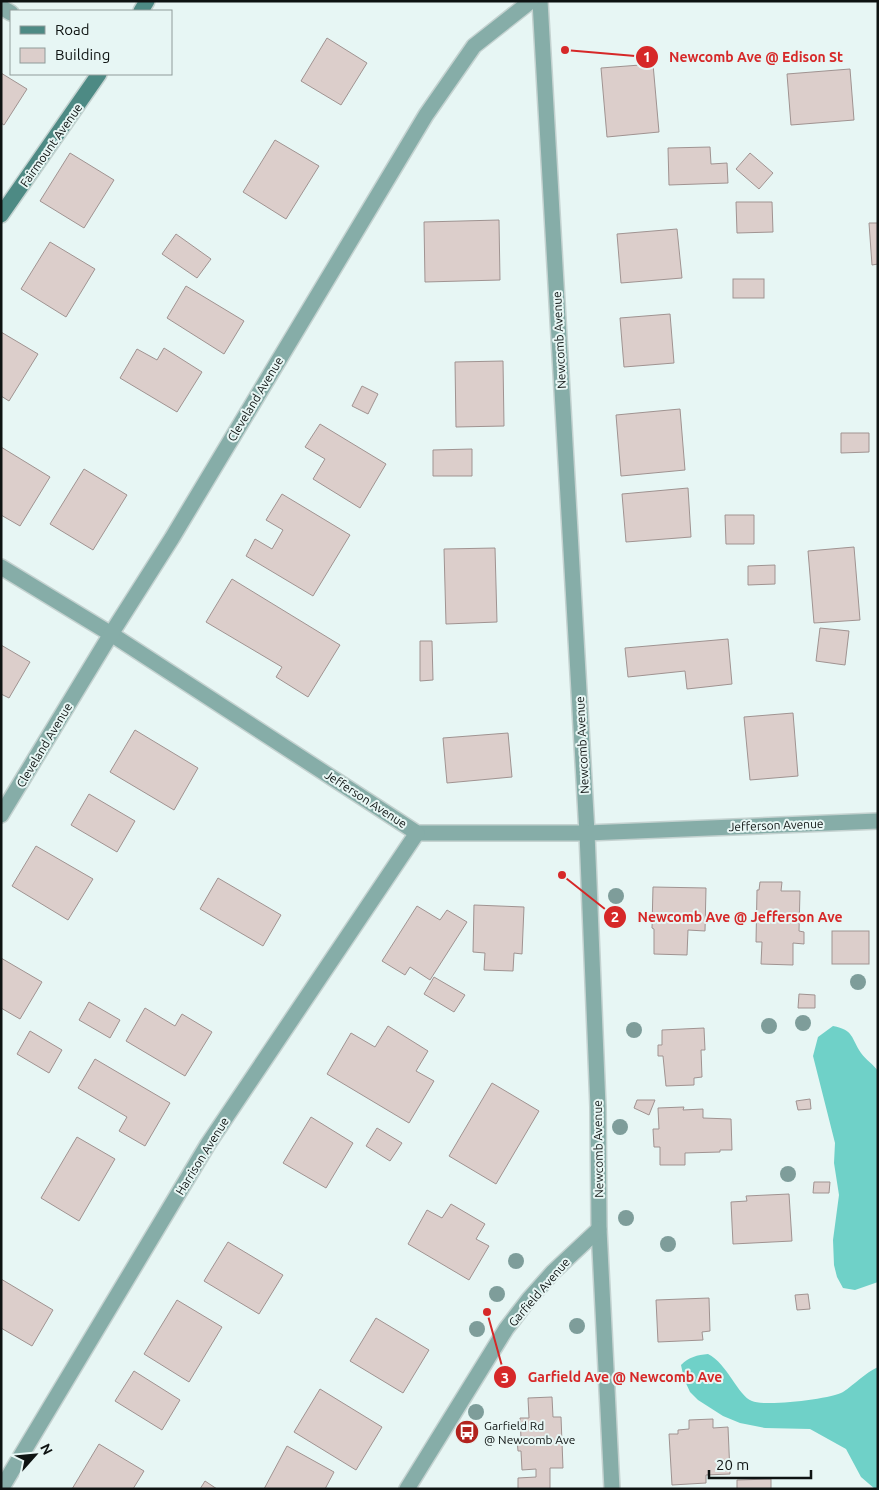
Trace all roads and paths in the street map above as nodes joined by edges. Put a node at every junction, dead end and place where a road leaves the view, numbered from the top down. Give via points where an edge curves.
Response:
1 (530, 1) edge
2 (540, 1) edge
3 (98, 75) edge
4 (1, 215) edge
5 (1, 567) edge
6 (111, 634) junction
7 (1, 815) edge
8 (878, 821) edge
9 (417, 833) junction
10 (587, 833) junction
11 (599, 1229) junction
12 (1, 1489) edge
13 (407, 1489) edge
14 (612, 1489) edge

1 - 6 street, Cleveland Avenue via 474,46 426,115
2 - 10 street, Newcomb Avenue
3 - 4 street, Fairmount Avenue
5 - 6 street, Jefferson Avenue
6 - 7 street, Cleveland Avenue
6 - 9 street, Jefferson Avenue
8 - 10 street, Jefferson Avenue
9 - 10 street, Jefferson Avenue
9 - 12 street, Harrison Avenue via 208,1144
10 - 11 street, Newcomb Avenue via 598,1107
11 - 13 street, Garfield Avenue via 553,1272 506,1329
11 - 14 street, Newcomb Avenue

